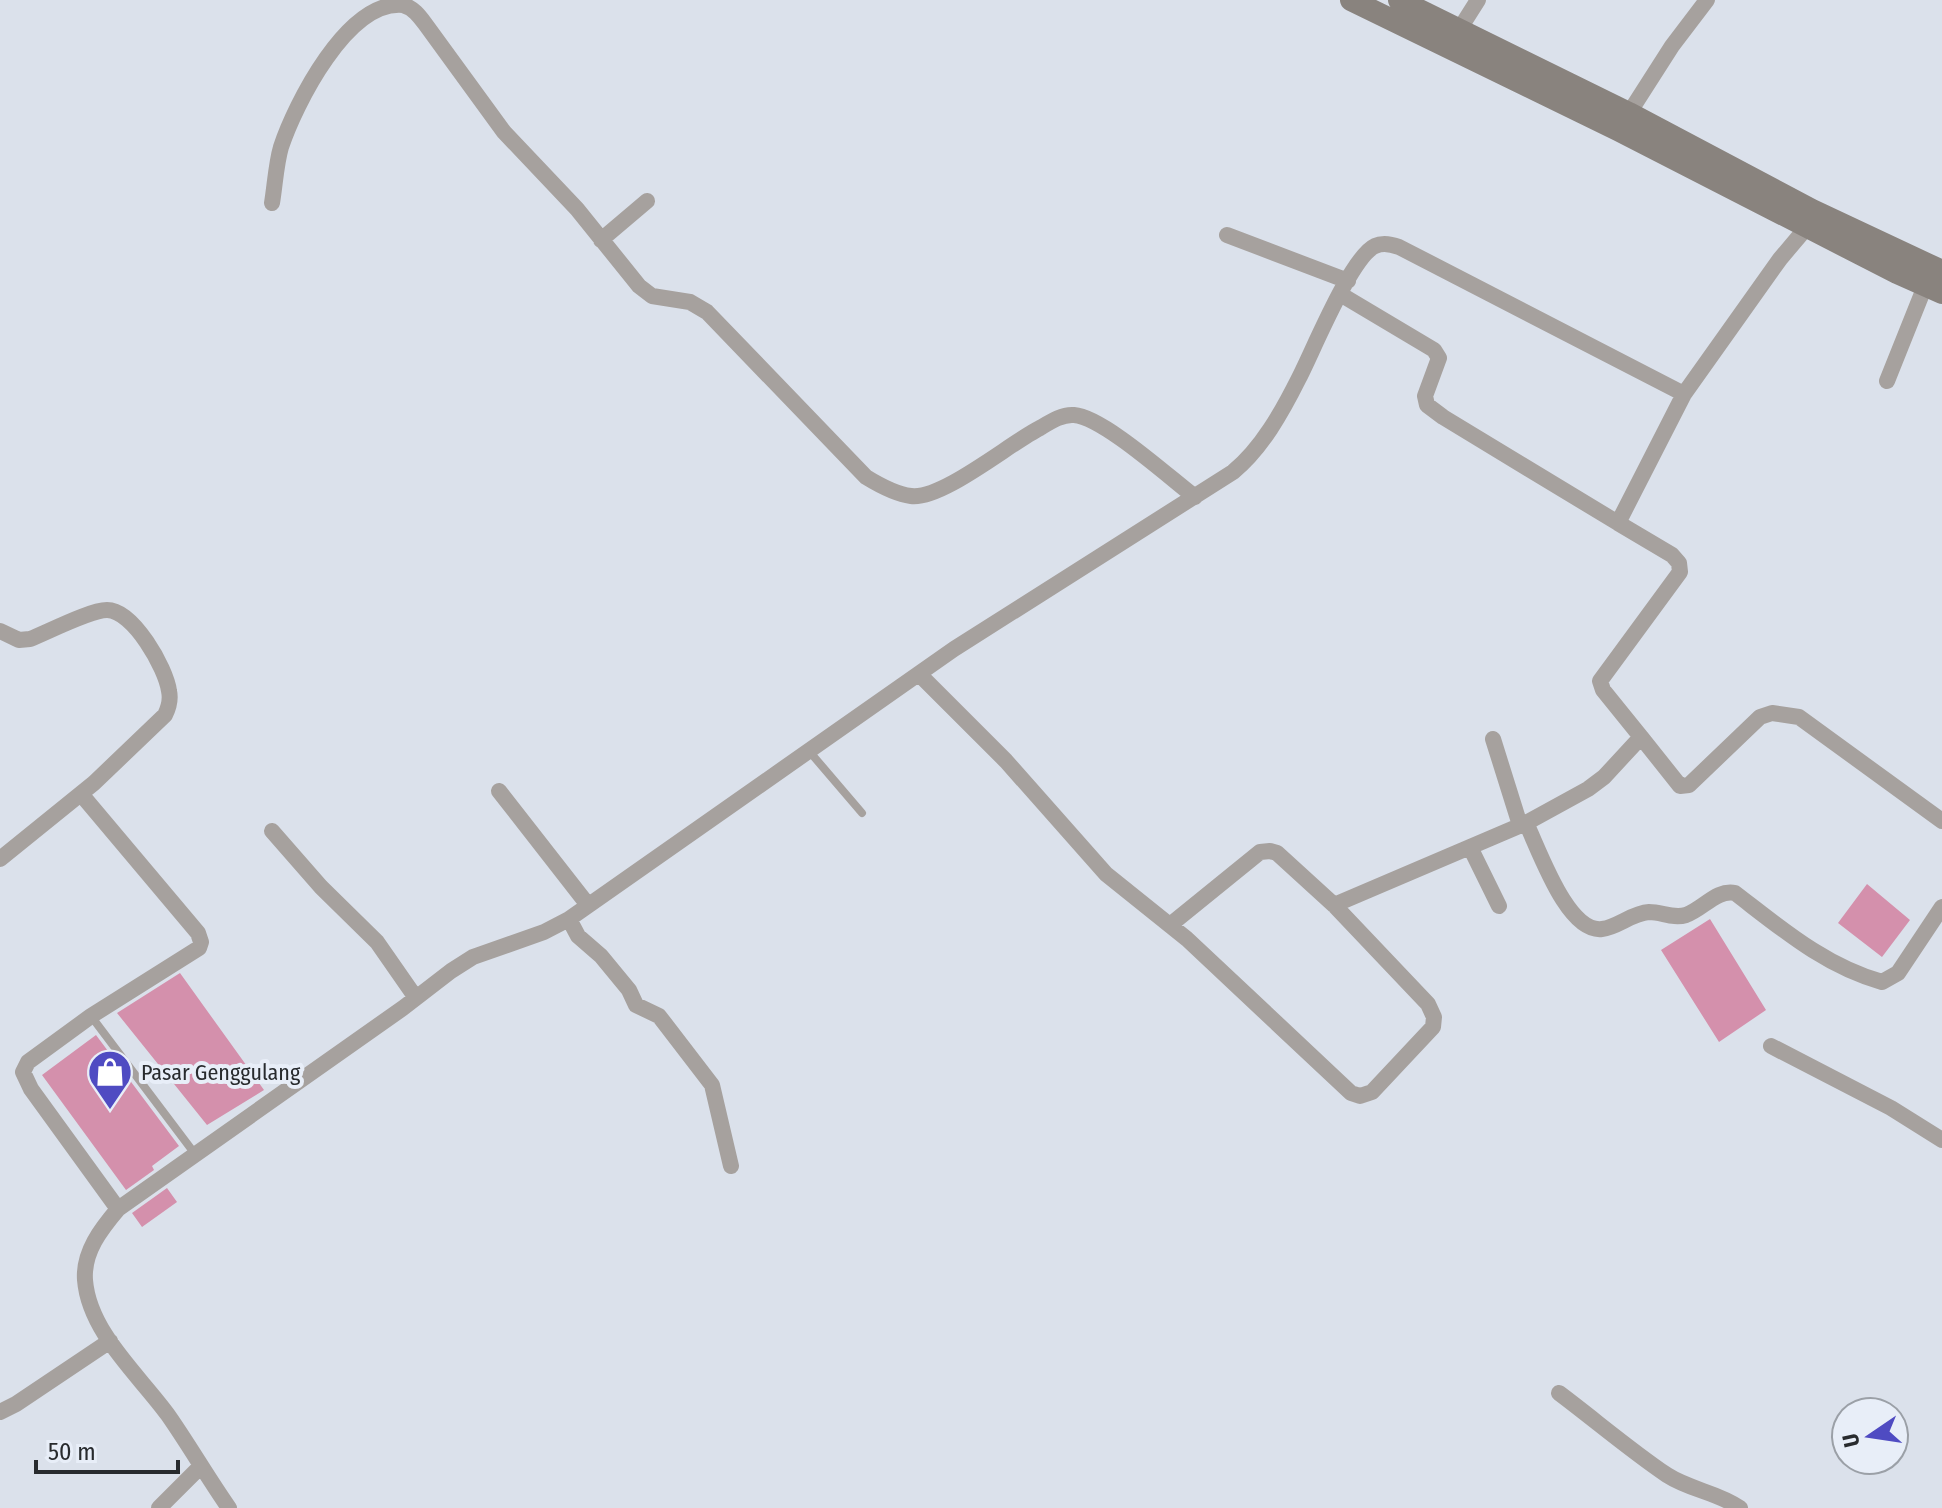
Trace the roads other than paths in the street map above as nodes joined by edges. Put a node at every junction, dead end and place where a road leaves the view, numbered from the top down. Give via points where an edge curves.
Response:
1 (1351, 0) edge
2 (1399, 0) edge
3 (1478, 0) edge
4 (1707, 0) edge
5 (1459, 30) junction
6 (1624, 122) junction
7 (647, 201) dead end
8 (272, 203) dead end
9 (1809, 218) junction
10 (1227, 235) dead end
11 (601, 240) junction
12 (1936, 283) edge
13 (1344, 287) junction
14 (1887, 381) dead end
15 (1684, 394) junction
16 (1195, 497) junction
17 (1618, 523) junction
18 (0, 631) edge
19 (919, 674) junction
20 (1641, 737) junction
21 (1493, 739) dead end
22 (809, 751) junction
23 (499, 791) dead end
24 (81, 794) junction
25 (862, 813) dead end
26 (1942, 821) edge
27 (1523, 824) junction
28 (272, 831) dead end
29 (1470, 847) junction
30 (0, 859) edge
31 (588, 905) junction
32 (1334, 905) junction
33 (1499, 906) dead end
34 (1942, 907) edge
35 (569, 919) junction
36 (1170, 925) junction
37 (416, 998) junction
38 (91, 1016) junction
39 (1771, 1046) dead end
40 (1942, 1140) edge
41 (195, 1154) junction
42 (731, 1166) dead end
43 (118, 1209) junction
44 (110, 1341) junction
45 (1559, 1393) dead end
46 (0, 1412) edge
47 (201, 1466) junction
48 (159, 1508) edge
49 (229, 1508) edge
50 (1740, 1508) edge

1 - 6 main road
2 - 5 main road
3 - 5 street
4 - 6 street
5 - 6 main road
6 - 9 main road
7 - 11 street
8 - 11 street via 281,148 316,69 353,23 377,7 403,5 426,25 504,132
9 - 12 main road
9 - 15 street
10 - 13 street
11 - 16 street via 652,296 690,302 724,326 866,477 880,485 909,496 937,490 1031,432 1073,415 1106,429
12 - 14 street
13 - 15 street via 1364,255 1387,243
13 - 16 street via 1261,444 1233,472
13 - 17 street via 1434,350 1439,358 1425,396 1427,405
15 - 17 street
16 - 19 street
17 - 20 street via 1672,555 1680,572 1600,681
18 - 24 street via 30,639 106,610 126,620 154,651 170,692 165,715
19 - 22 street
19 - 36 street via 1006,761 1091,859
20 - 26 street via 1673,779 1680,786 1689,785 1760,717 1799,717
20 - 27 street via 1604,777
21 - 27 street
22 - 25 lane
22 - 31 street
23 - 31 street
24 - 30 street
24 - 38 street via 201,942
27 - 29 street
27 - 34 street via 1565,904 1585,926 1598,929 1649,912 1681,916 1727,891 1823,958 1882,982 1898,973
28 - 37 street via 377,942
29 - 32 street
29 - 33 street
31 - 35 street
32 - 36 street via 1277,853 1260,852
32 - 36 street via 1428,1004 1434,1017 1433,1027 1372,1092 1360,1096 1303,1051
35 - 37 street via 473,957
35 - 42 street via 636,1005 659,1016 712,1085
37 - 41 street
38 - 41 lane
38 - 43 street via 28,1062 23,1072
39 - 40 street
41 - 43 street
43 - 44 street via 90,1250 85,1278
44 - 46 street
44 - 47 street
45 - 50 street via 1668,1475
47 - 48 street
47 - 49 street

